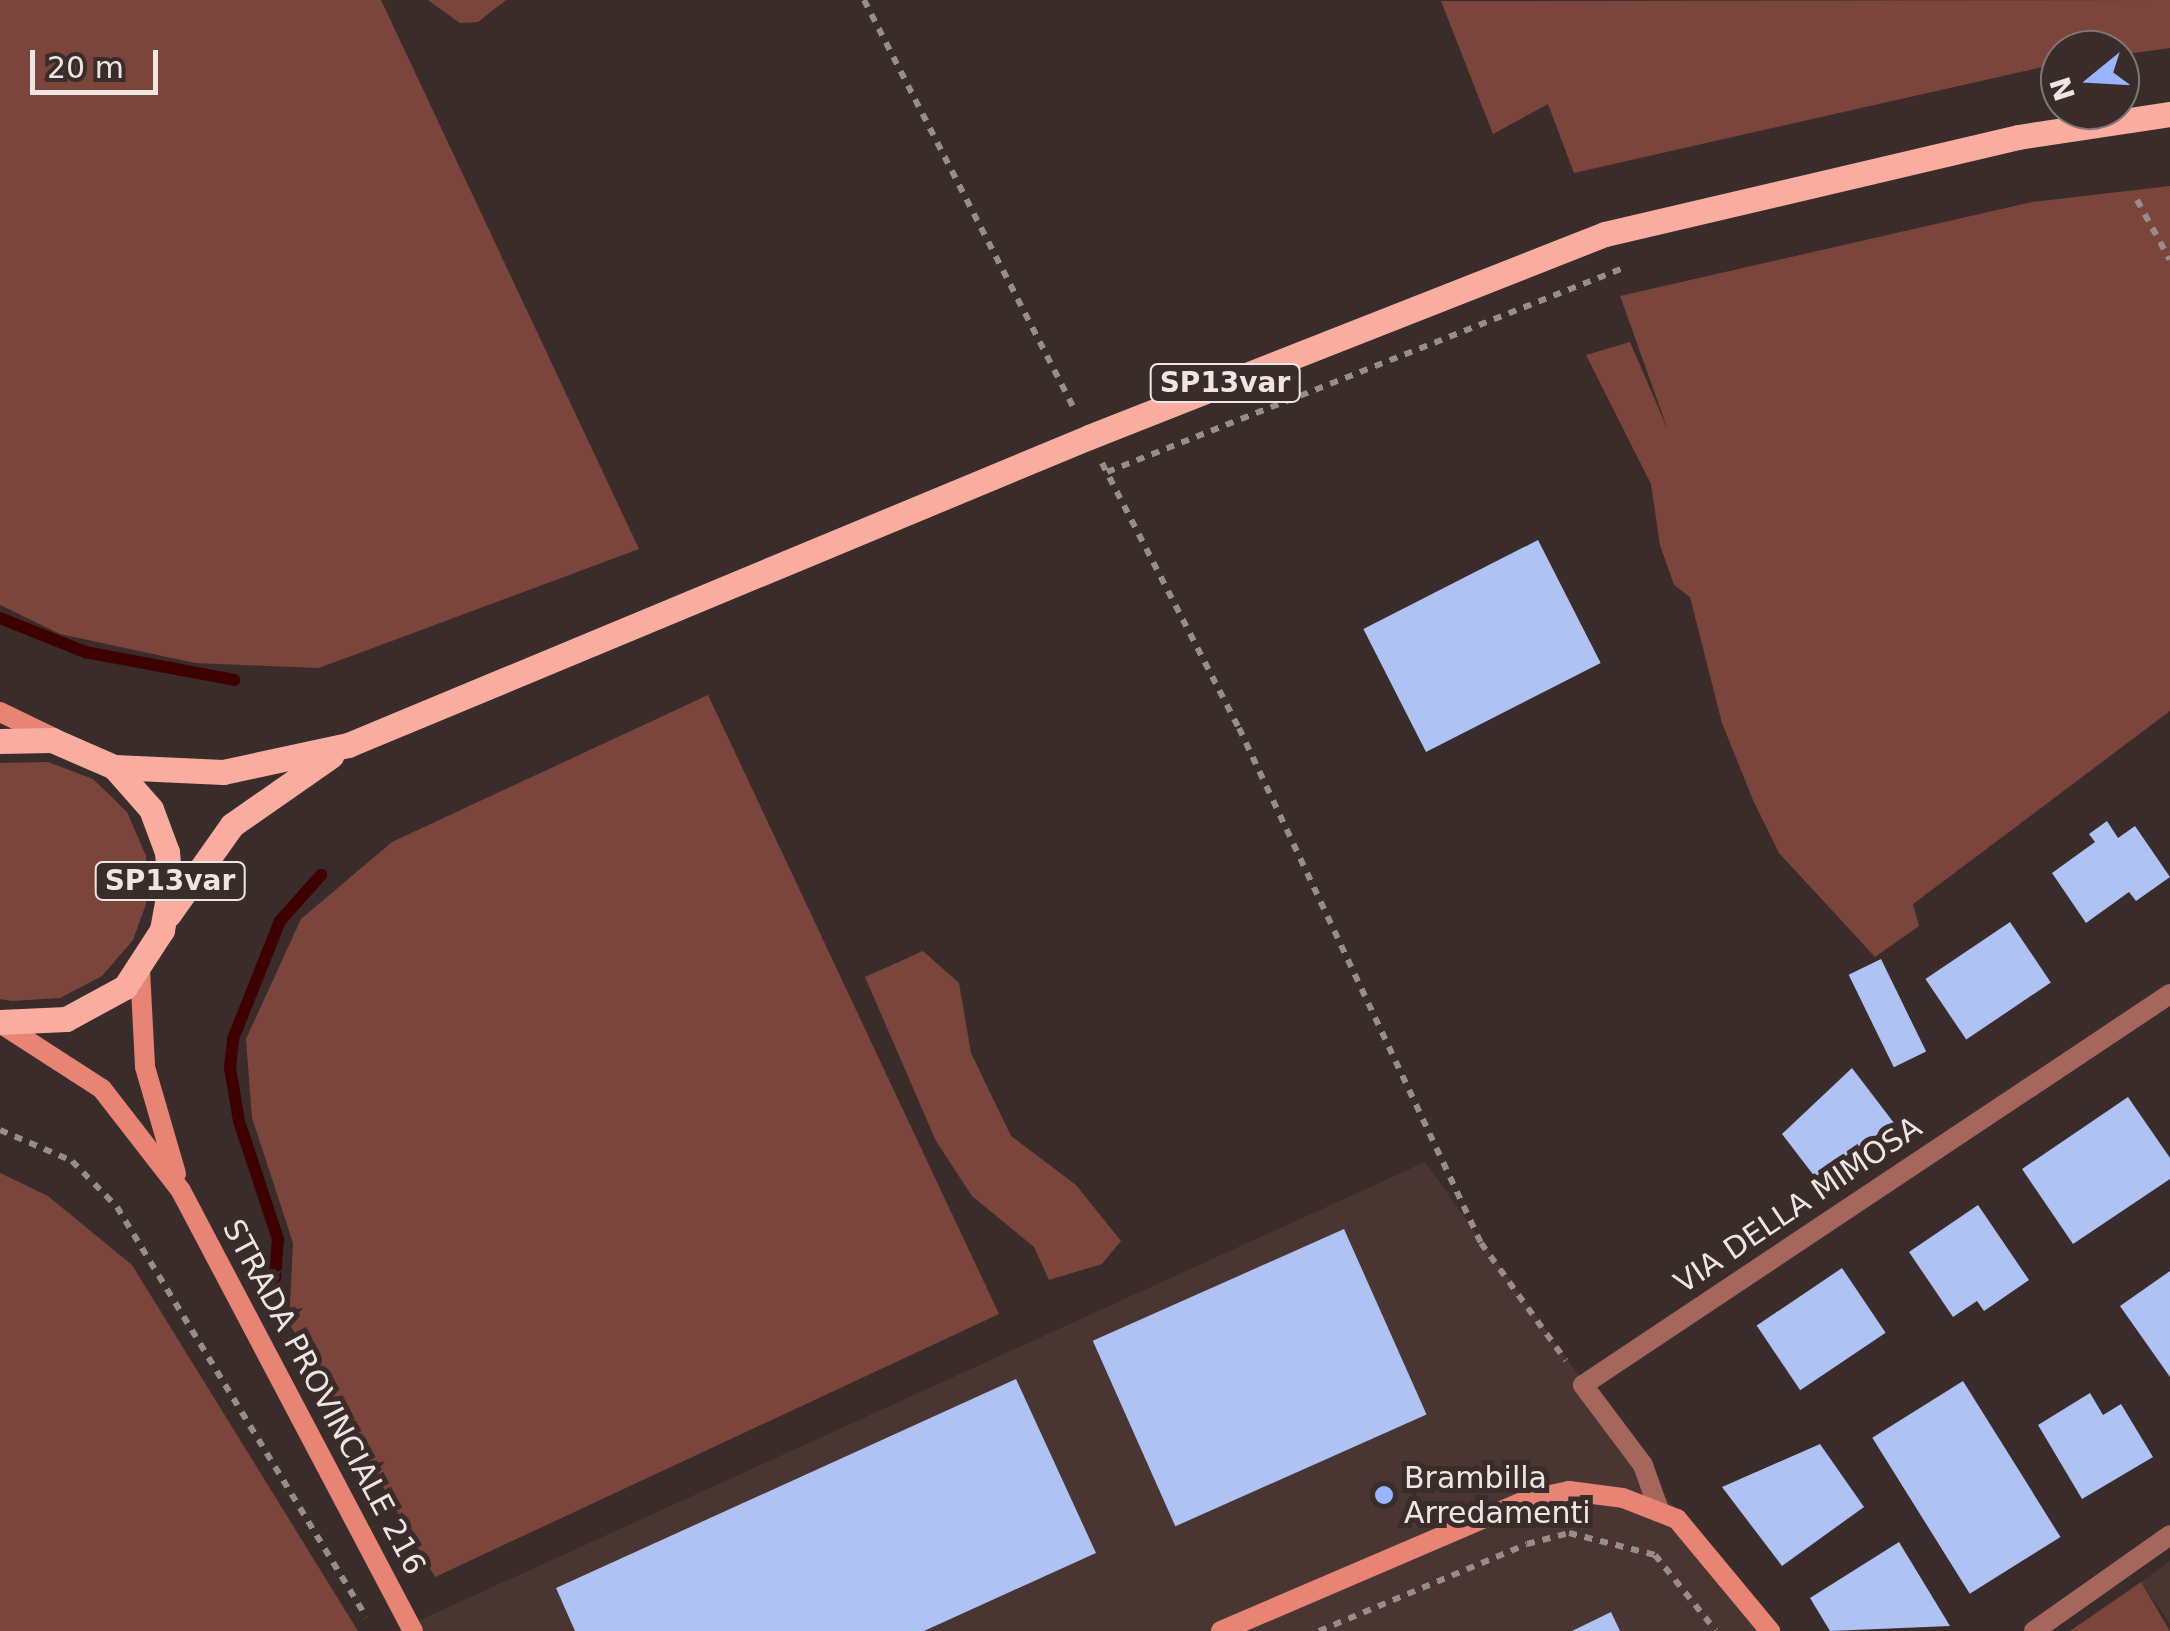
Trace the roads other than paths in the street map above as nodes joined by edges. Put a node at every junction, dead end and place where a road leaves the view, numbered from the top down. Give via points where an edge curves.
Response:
1 (2170, 114) edge
2 (0, 712) edge
3 (0, 741) edge
4 (63, 742) junction
5 (348, 745) junction
6 (114, 767) junction
7 (166, 919) junction
8 (140, 970) junction
9 (2170, 994) edge
10 (0, 1022) edge
11 (181, 1191) junction
12 (1660, 1510) junction
13 (2170, 1535) edge
14 (413, 1631) edge
15 (1221, 1631) edge
16 (1770, 1631) edge
17 (2034, 1631) edge

1 - 5 main road, SP13var via 2018,137 1605,234 1088,436
2 - 4 street
3 - 4 main road, SP13var
4 - 6 main road, SP13var
5 - 6 main road, SP13var via 223,772
5 - 7 main road, SP13var via 242,817
6 - 7 main road, SP13var via 145,800 161,830 170,874
7 - 8 main road, SP13var
8 - 10 main road, SP13var via 116,994 77,1016
8 - 11 street, STRADA PROVINCIALE 216 via 145,1067
9 - 12 street, VIA DELLA MIMOSA via 1583,1385 1642,1465
10 - 11 street, STRADA PROVINCIALE 216 via 102,1089
11 - 14 street, STRADA PROVINCIALE 216
12 - 15 street via 1587,1491 1551,1492
12 - 16 street via 1696,1535
13 - 17 street

